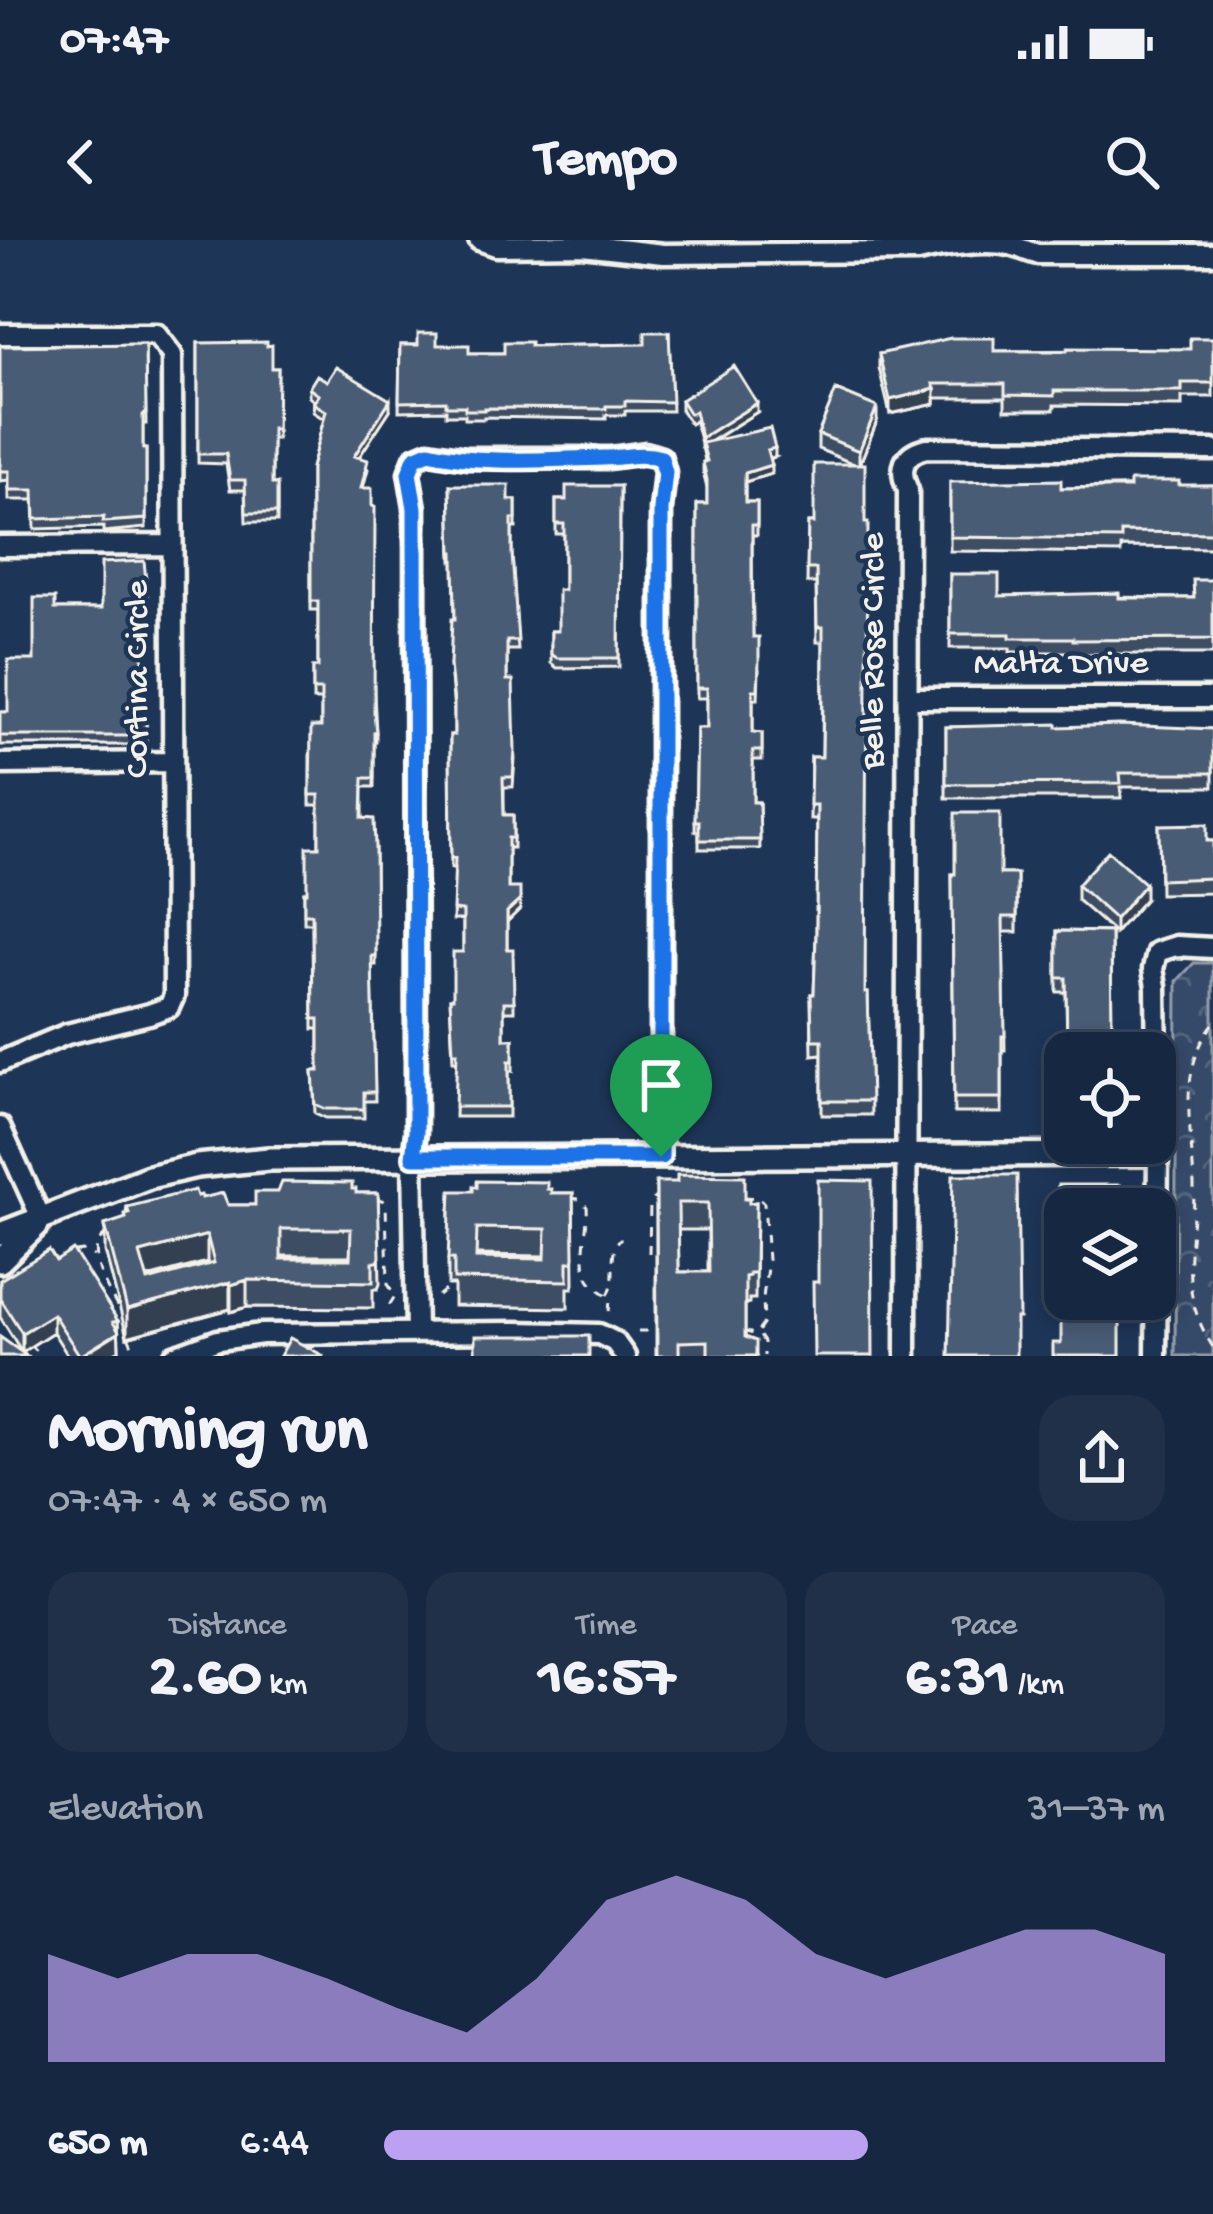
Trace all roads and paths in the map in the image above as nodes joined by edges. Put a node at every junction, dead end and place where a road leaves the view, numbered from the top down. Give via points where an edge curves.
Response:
1 (479, 240) edge
2 (1213, 254) edge
3 (0, 334) edge
4 (1213, 450) edge
5 (172, 545) junction
6 (0, 546) edge
7 (908, 698) junction
8 (1213, 698) edge
9 (172, 762) junction
10 (0, 764) edge
11 (1213, 949) edge
12 (1213, 1024) edge
13 (1156, 1032) edge
14 (0, 1062) edge
15 (0, 1126) edge
16 (1044, 1154) edge
17 (908, 1155) junction
18 (413, 1157) junction
19 (661, 1157) junction
20 (1159, 1164) edge
21 (453, 1197) edge
22 (658, 1197) edge
23 (735, 1197) edge
24 (556, 1198) edge
25 (360, 1199) edge
26 (42, 1220) junction
27 (450, 1231) edge
28 (0, 1234) edge
29 (108, 1234) edge
30 (621, 1238) dead end
31 (649, 1253) dead end
32 (65, 1258) edge
33 (95, 1258) junction
34 (0, 1261) edge
35 (452, 1279) edge
36 (437, 1295) dead end
37 (608, 1295) junction
38 (392, 1305) dead end
39 (609, 1313) dead end
40 (638, 1331) dead end
41 (659, 1331) edge
42 (746, 1331) edge
43 (416, 1333) junction
44 (757, 1334) junction
45 (29, 1345) edge
46 (1213, 1347) edge
47 (134, 1352) dead end
48 (39, 1354) edge
49 (174, 1356) edge
50 (626, 1356) edge
51 (764, 1356) edge
52 (906, 1356) edge
53 (1156, 1356) edge

1 - 2 street via 663,254 1009,244 1038,254
3 - 5 street, Cortina Circle via 157,334 172,355
4 - 7 street, Belle Rose Circle via 927,448 909,455 902,472
5 - 6 street
5 - 9 street, Cortina Circle
7 - 8 street, Malta Drive
7 - 17 street, Belle Rose Circle
9 - 10 street
9 - 14 street, Cortina Circle via 169,1006
11 - 13 street via 1157,952
12 - 46 path via 1193,1062 1185,1114 1194,1187 1189,1272
15 - 26 street
16 - 17 street
17 - 19 street
17 - 52 street, Belle Rose Circle
18 - 19 street
18 - 19 street via 409,473 429,452 661,458
18 - 26 street via 197,1166
18 - 43 street
20 - 53 street
21 - 27 path
22 - 31 path via 650,1205
23 - 44 path via 764,1203 768,1260
24 - 37 path via 586,1204 587,1272
25 - 38 path via 386,1204
26 - 28 street
26 - 34 street
29 - 33 path
30 - 37 path
32 - 33 path via 80,1251
33 - 47 path
35 - 36 path
37 - 39 path
40 - 41 path
42 - 44 path
43 - 49 street via 237,1336
43 - 50 street via 594,1333
44 - 51 path
45 - 48 path

